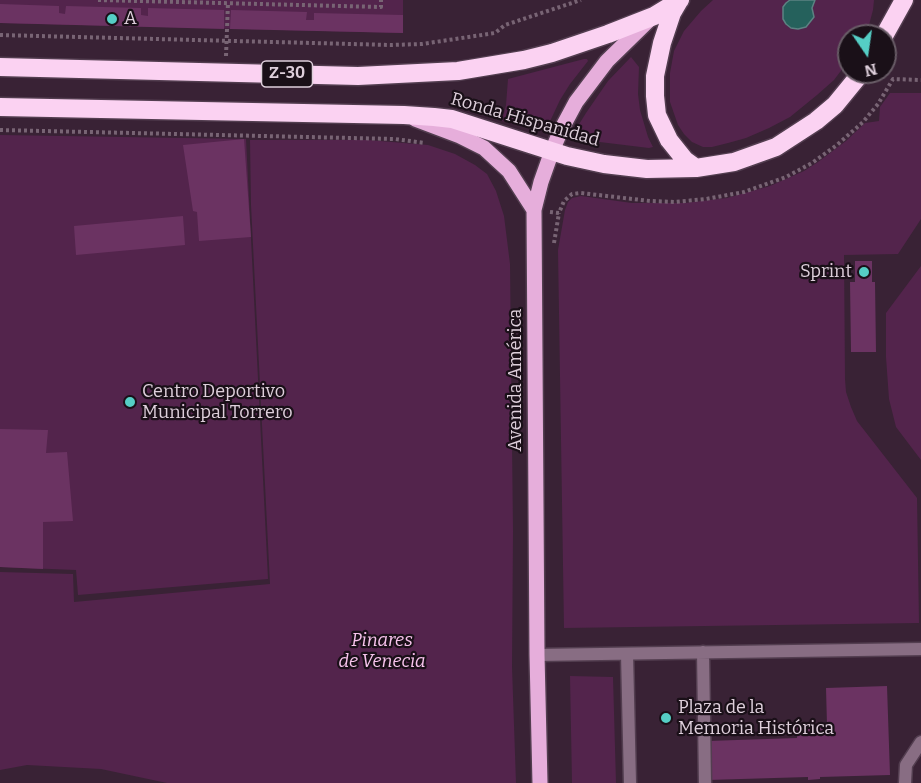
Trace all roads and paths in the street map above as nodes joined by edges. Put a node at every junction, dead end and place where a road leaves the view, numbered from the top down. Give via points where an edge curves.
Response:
1 (98, 0) edge
2 (331, 0) edge
3 (381, 0) edge
4 (581, 0) edge
5 (680, 0) edge
6 (904, 0) edge
7 (143, 1) edge
8 (231, 2) edge
9 (330, 6) junction
10 (654, 16) junction
11 (891, 24) edge
12 (0, 35) edge
13 (226, 41) junction
14 (0, 67) edge
15 (225, 73) junction
16 (852, 84) edge
17 (0, 107) edge
18 (404, 115) junction
19 (552, 151) junction
20 (696, 168) junction
21 (534, 210) junction
22 (559, 213) dead end
23 (554, 243) dead end
24 (921, 649) edge
25 (703, 652) junction
26 (627, 654) dead end
27 (537, 655) junction
28 (921, 742) edge
29 (540, 783) edge
30 (630, 783) edge
31 (705, 783) edge
32 (905, 783) edge

1 - 7 path
2 - 9 path
3 - 9 path via 381,7
4 - 13 path via 505,25 495,33 422,44
5 - 10 highway, Ronda Hispanidad / Z-30
5 - 20 highway, Z-30 via 662,43 655,96 657,114 669,140
6 - 11 highway
7 - 8 path
8 - 9 path
8 - 13 path
10 - 15 highway, Ronda Hispanidad / Z-30 via 552,53 496,66 358,76
10 - 19 main road, Avenida América via 589,83
12 - 13 path
13 - 15 path
14 - 15 highway, Ronda Hispanidad / Z-30
16 - 20 highway, Ronda Hispanidad / Z-30 via 816,121 776,147 734,162
17 - 18 highway, Ronda Hispanidad / Z-30
18 - 19 highway, Ronda Hispanidad / Z-30 via 452,119
18 - 21 main road via 484,148 509,171
19 - 20 highway, Ronda Hispanidad / Z-30 via 627,167
19 - 21 main road, Avenida América
21 - 27 main road, Avenida América
22 - 23 path
24 - 25 street
25 - 27 street
25 - 31 street
26 - 30 street
27 - 29 main road, Avenida América
28 - 32 street via 906,765

